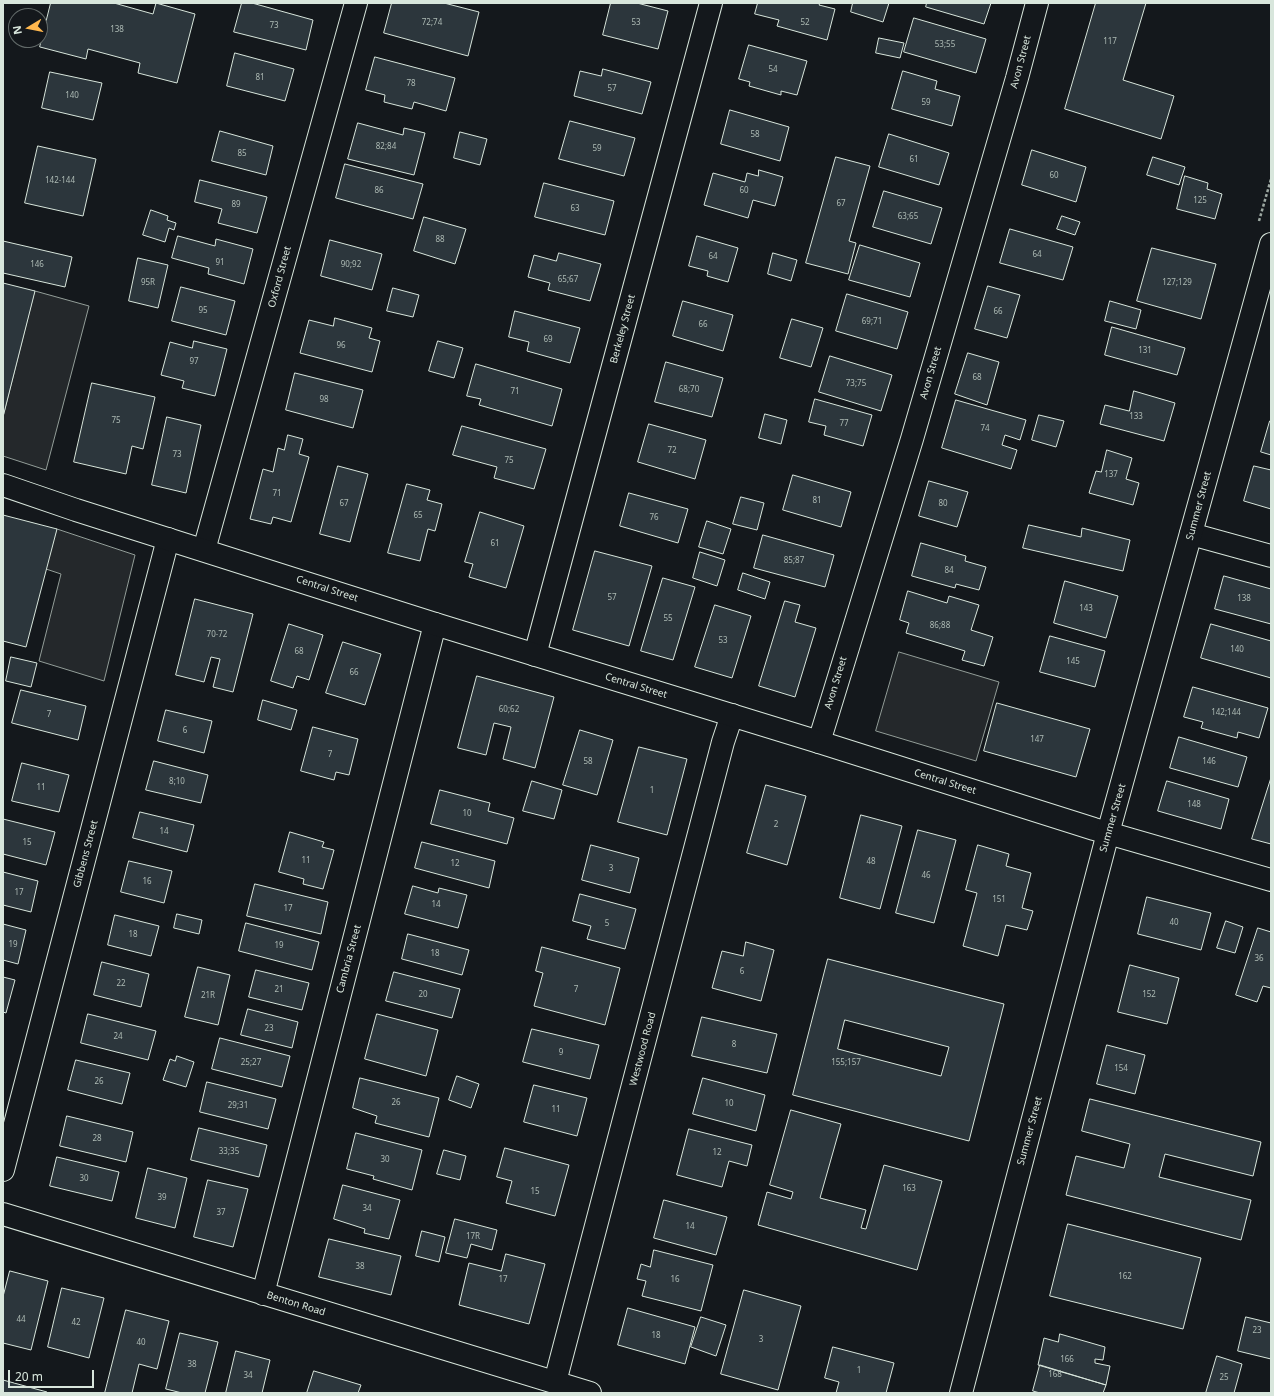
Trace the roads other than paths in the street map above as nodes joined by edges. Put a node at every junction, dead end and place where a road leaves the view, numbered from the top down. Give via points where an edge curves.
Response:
1 (356, 3) edge
2 (711, 3) edge
3 (1036, 3) edge
4 (1271, 244) edge
5 (1265, 290) edge
6 (3, 485) edge
7 (1191, 534) junction
8 (168, 538) junction
9 (204, 550) junction
10 (1271, 556) edge
11 (435, 624) junction
12 (535, 655) junction
13 (732, 715) junction
14 (819, 742) junction
15 (1108, 833) junction
16 (1271, 880) edge
17 (3, 1170) edge
18 (3, 1214) edge
19 (263, 1294) junction
20 (555, 1382) junction
21 (590, 1393) edge
22 (961, 1393) edge

1 - 9 street, Oxford Street
2 - 12 street, Berkeley Street
3 - 14 street, Avon Street via 1017,78 912,439
4 - 5 street, Summer Street
5 - 7 street, Summer Street
6 - 8 street, Central Street
7 - 10 street
7 - 15 street, Summer Street
8 - 9 street, Central Street
8 - 17 street, Gibbens Street
9 - 11 street, Central Street
11 - 12 street, Central Street
11 - 19 street, Cambria Street
12 - 13 street, Central Street
13 - 14 street, Central Street
13 - 20 street, Westwood Road
14 - 15 street, Central Street
15 - 16 street, Central Street
15 - 22 street, Summer Street
18 - 19 street, Benton Road
19 - 20 street, Benton Road
20 - 21 street, Benton Road

